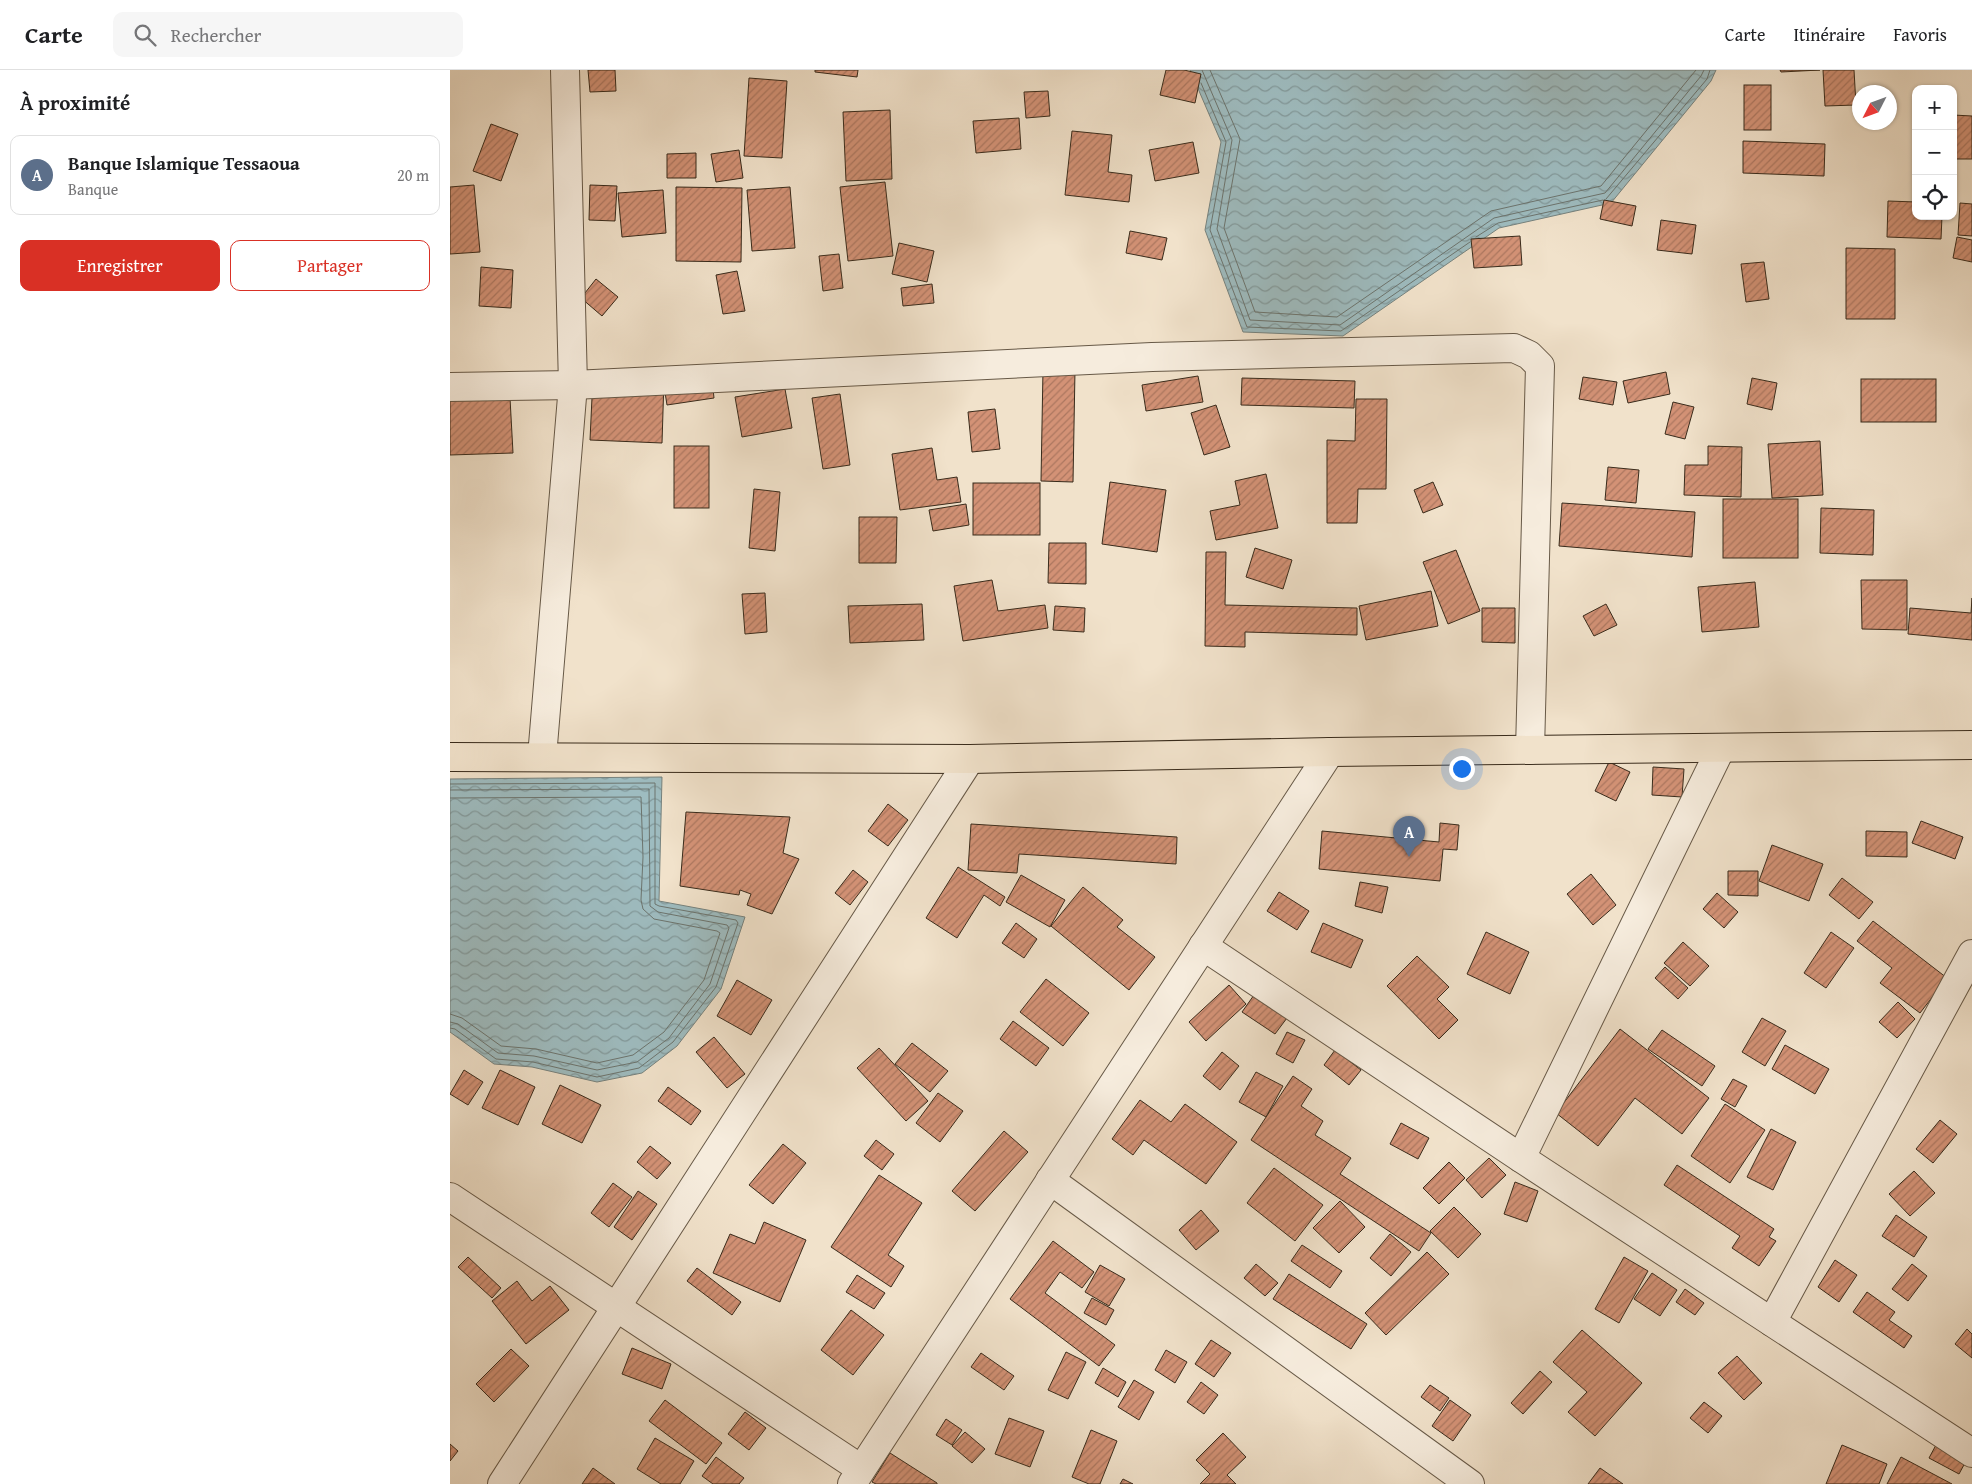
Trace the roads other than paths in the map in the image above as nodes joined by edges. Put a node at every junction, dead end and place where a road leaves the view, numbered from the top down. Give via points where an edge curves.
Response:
1 (565, 70) edge
2 (572, 386) junction
3 (450, 387) edge
4 (1972, 745) edge
5 (1721, 748) junction
6 (1530, 750) junction
7 (1330, 752) junction
8 (450, 757) edge
9 (542, 757) junction
10 (970, 759) junction
11 (1203, 946) junction
12 (1972, 954) edge
13 (1521, 1158) junction
14 (1050, 1180) junction
15 (450, 1197) edge
16 (616, 1308) junction
17 (1772, 1322) junction
18 (1972, 1453) edge
19 (856, 1477) edge
20 (502, 1484) edge
21 (1470, 1484) edge

1 - 2 street
2 - 3 street
2 - 6 street via 1152,357 1514,348 1529,355 1540,366
2 - 9 street
4 - 5 highway
5 - 6 highway
5 - 13 street
6 - 7 highway
7 - 10 highway
7 - 11 street
8 - 9 highway
9 - 10 highway
10 - 16 street
11 - 13 street
11 - 14 street
12 - 17 street
13 - 17 street
14 - 19 street
14 - 21 street
15 - 16 street
16 - 19 street
16 - 20 street
17 - 18 street

